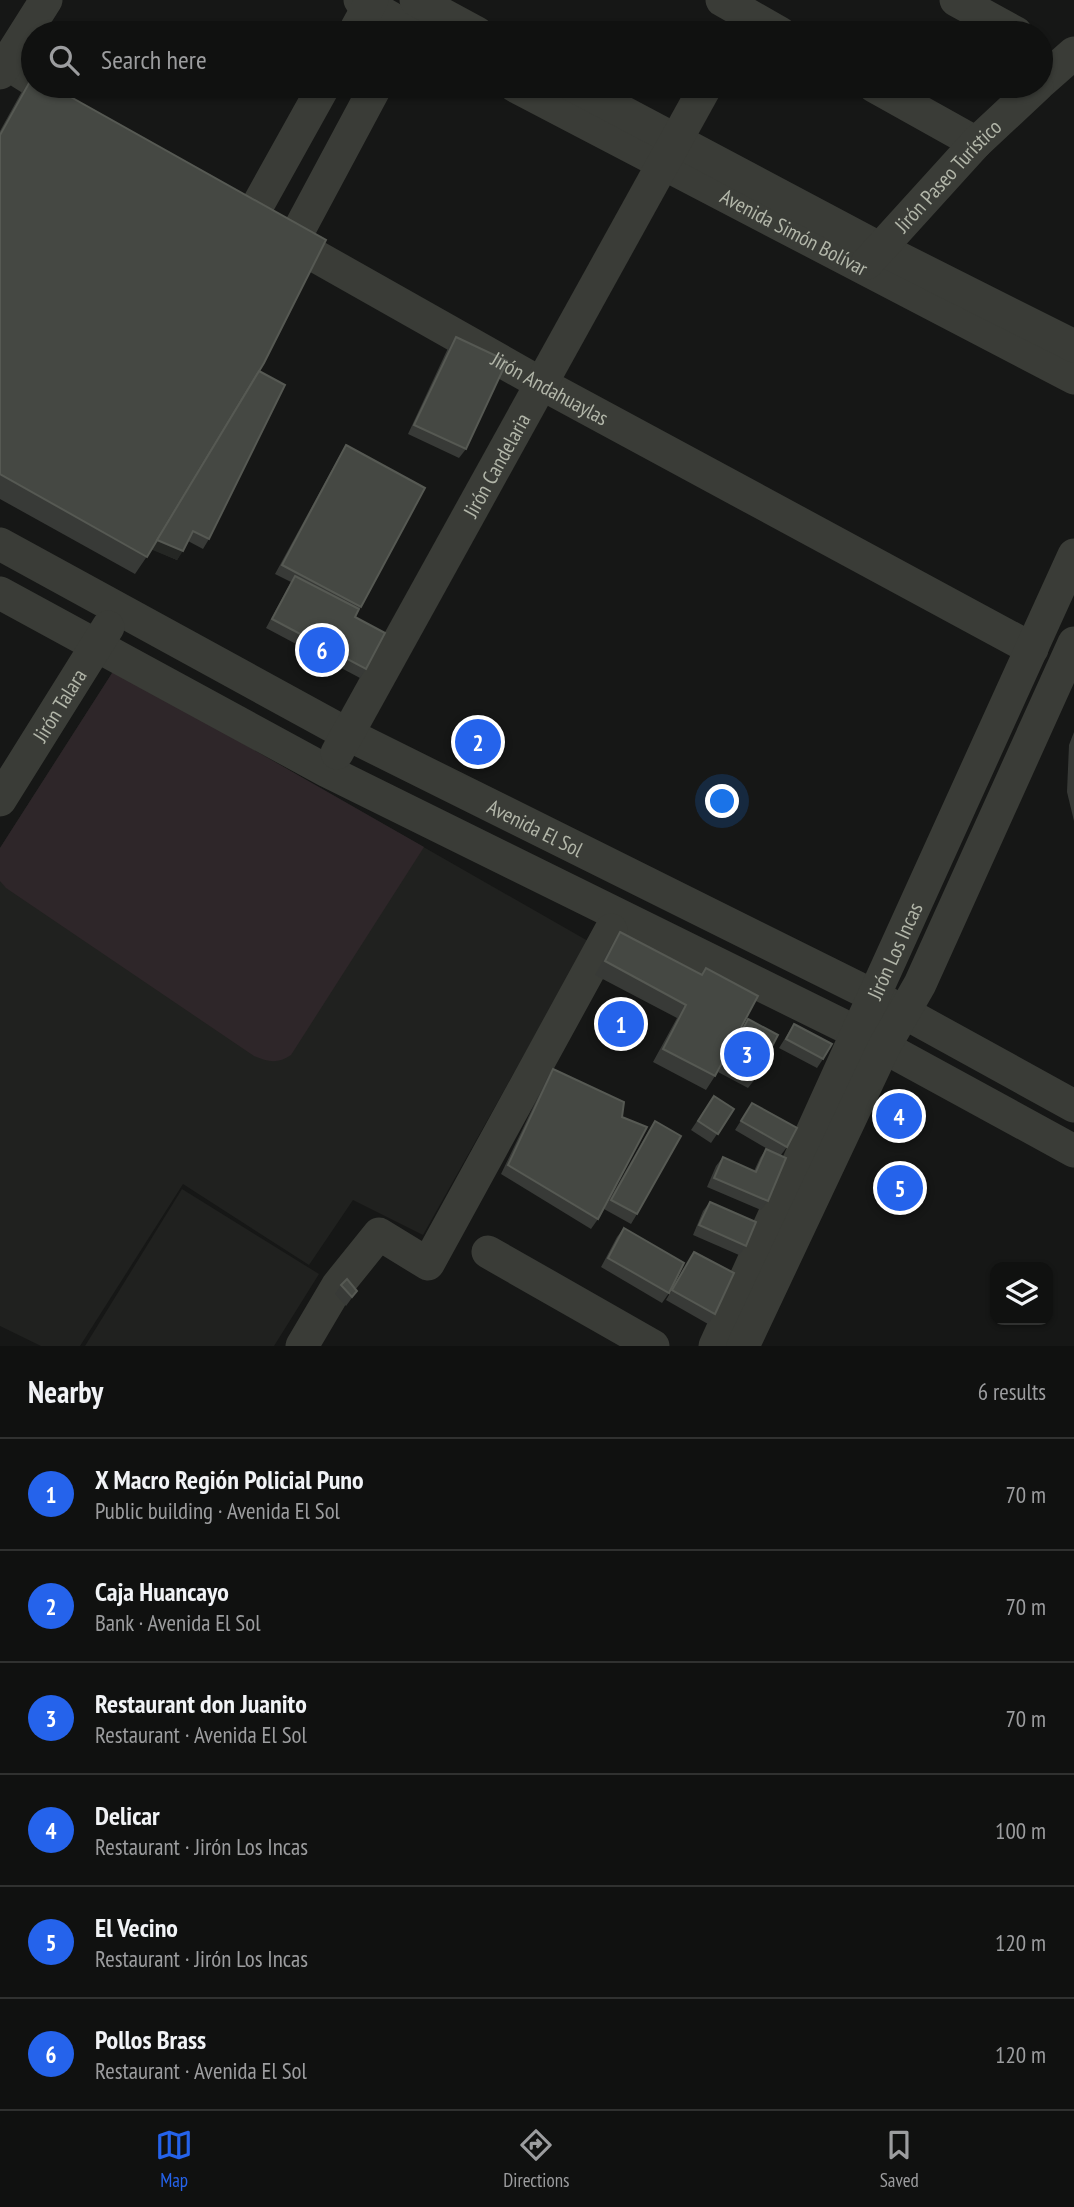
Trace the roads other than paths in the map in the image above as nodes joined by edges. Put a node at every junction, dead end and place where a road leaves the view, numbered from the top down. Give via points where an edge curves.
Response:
1 (46, 0) edge
2 (956, 0) edge
3 (364, 10) edge
4 (739, 12) edge
5 (415, 16) edge
6 (41, 21) edge
7 (433, 21) edge
8 (757, 21) edge
9 (994, 21) edge
10 (316, 98) edge
11 (370, 98) edge
12 (543, 98) edge
13 (591, 98) edge
14 (699, 98) edge
15 (895, 98) edge
16 (1024, 98) edge
17 (976, 143) junction
18 (669, 152) junction
19 (292, 243) junction
20 (871, 258) junction
21 (1074, 346) edge
22 (1074, 377) edge
23 (540, 383) junction
24 (0, 544) edge
25 (1074, 555) edge
26 (0, 593) edge
27 (118, 610) junction
28 (1074, 643) edge
29 (97, 646) junction
30 (1032, 649) junction
31 (346, 734) junction
32 (327, 771) junction
33 (4, 785) edge
34 (611, 930) dead end
35 (876, 997) junction
36 (905, 1013) junction
37 (871, 1040) junction
38 (1074, 1106) edge
39 (1074, 1150) edge
40 (488, 1252) dead end
41 (302, 1346) edge
42 (653, 1346) edge
43 (715, 1346) edge
44 (743, 1346) edge

1 - 6 street
2 - 9 street
3 - 5 street
4 - 8 street
5 - 7 street
10 - 19 street, Jirón Andahuaylas via 238,211
11 - 19 street
12 - 18 street, Avenida Simón Bolívar
13 - 18 street, Avenida Simón Bolívar
14 - 18 street, Jirón Candelaria
15 - 17 street
16 - 17 street, Jirón Paseo Turístico
17 - 20 street, Jirón Paseo Turístico
18 - 20 street, Avenida Simón Bolívar
18 - 23 street, Jirón Candelaria
19 - 23 street, Jirón Andahuaylas
20 - 21 street, Avenida Simón Bolívar
20 - 22 street, Avenida Simón Bolívar
23 - 30 street, Jirón Andahuaylas
23 - 31 street, Jirón Candelaria
24 - 27 street, Avenida El Sol
25 - 30 street, Jirón Los Incas
26 - 29 street, Avenida El Sol
27 - 29 street, Jirón Talara
27 - 31 street, Avenida El Sol
28 - 36 street, Jirón Los Incas
29 - 32 street, Avenida El Sol
29 - 33 street, Jirón Talara
30 - 35 street, Jirón Los Incas
31 - 32 street, Jirón Candelaria
31 - 35 street, Avenida El Sol
32 - 37 street, Avenida El Sol
34 - 41 street via 428,1264 379,1234 338,1285
35 - 36 street, Avenida El Sol
35 - 37 street, Jirón Los Incas
36 - 37 street, Jirón Los Incas
36 - 38 street, Avenida El Sol
37 - 39 street, Avenida El Sol
37 - 43 street, Jirón Los Incas
37 - 44 street, Jirón Los Incas
40 - 42 street

